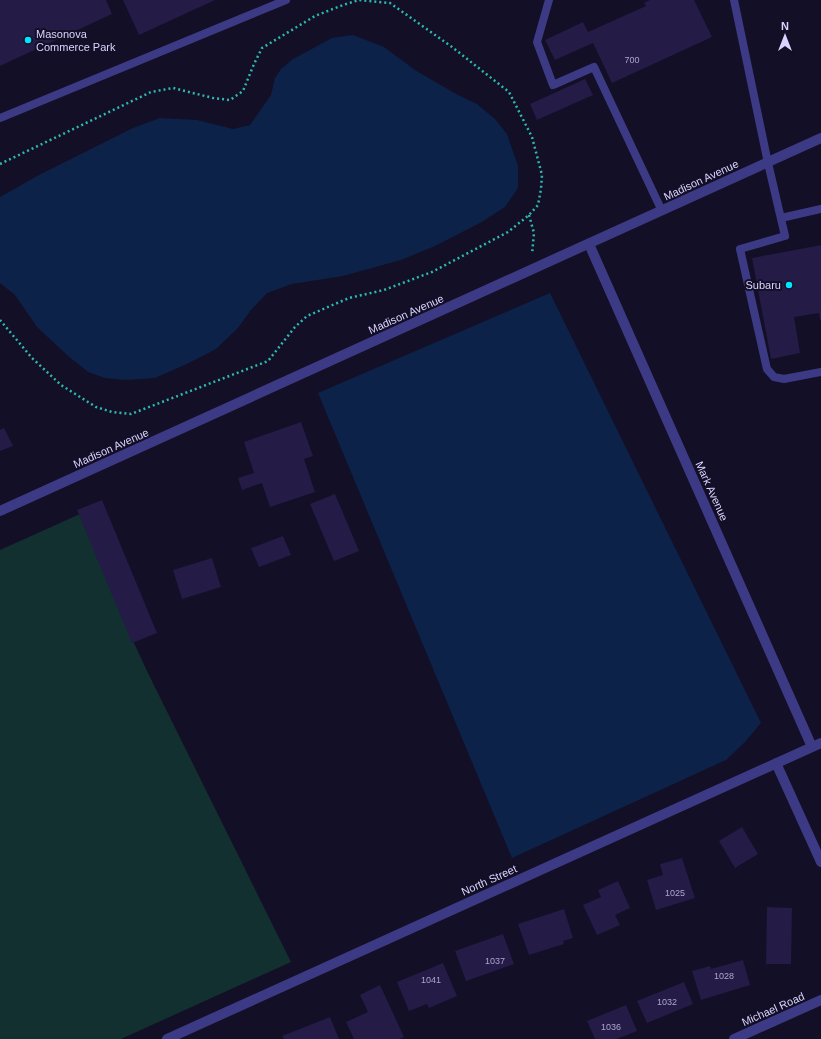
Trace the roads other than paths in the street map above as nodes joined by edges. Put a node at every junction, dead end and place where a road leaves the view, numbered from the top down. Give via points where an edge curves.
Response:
1 (286, 0) edge
2 (549, 0) edge
3 (734, 0) edge
4 (0, 118) edge
5 (821, 138) edge
6 (768, 162) junction
7 (821, 209) edge
8 (662, 211) junction
9 (781, 218) junction
10 (589, 244) junction
11 (821, 372) edge
12 (0, 511) edge
13 (816, 745) edge
14 (776, 763) junction
15 (821, 862) edge
16 (821, 1000) edge
17 (167, 1039) edge
18 (734, 1039) edge

1 - 4 lane
2 - 8 lane via 537,42 553,85 594,67
3 - 6 lane
5 - 6 street, Madison Avenue
6 - 8 street, Madison Avenue
6 - 9 lane
7 - 9 lane
8 - 10 street, Madison Avenue
9 - 11 lane via 785,236 740,249 767,369 774,377 784,379
10 - 12 street, Madison Avenue
10 - 13 street, Mark Avenue
13 - 14 street, North Street
14 - 15 street
14 - 17 street, North Street
16 - 18 street, Michael Road

